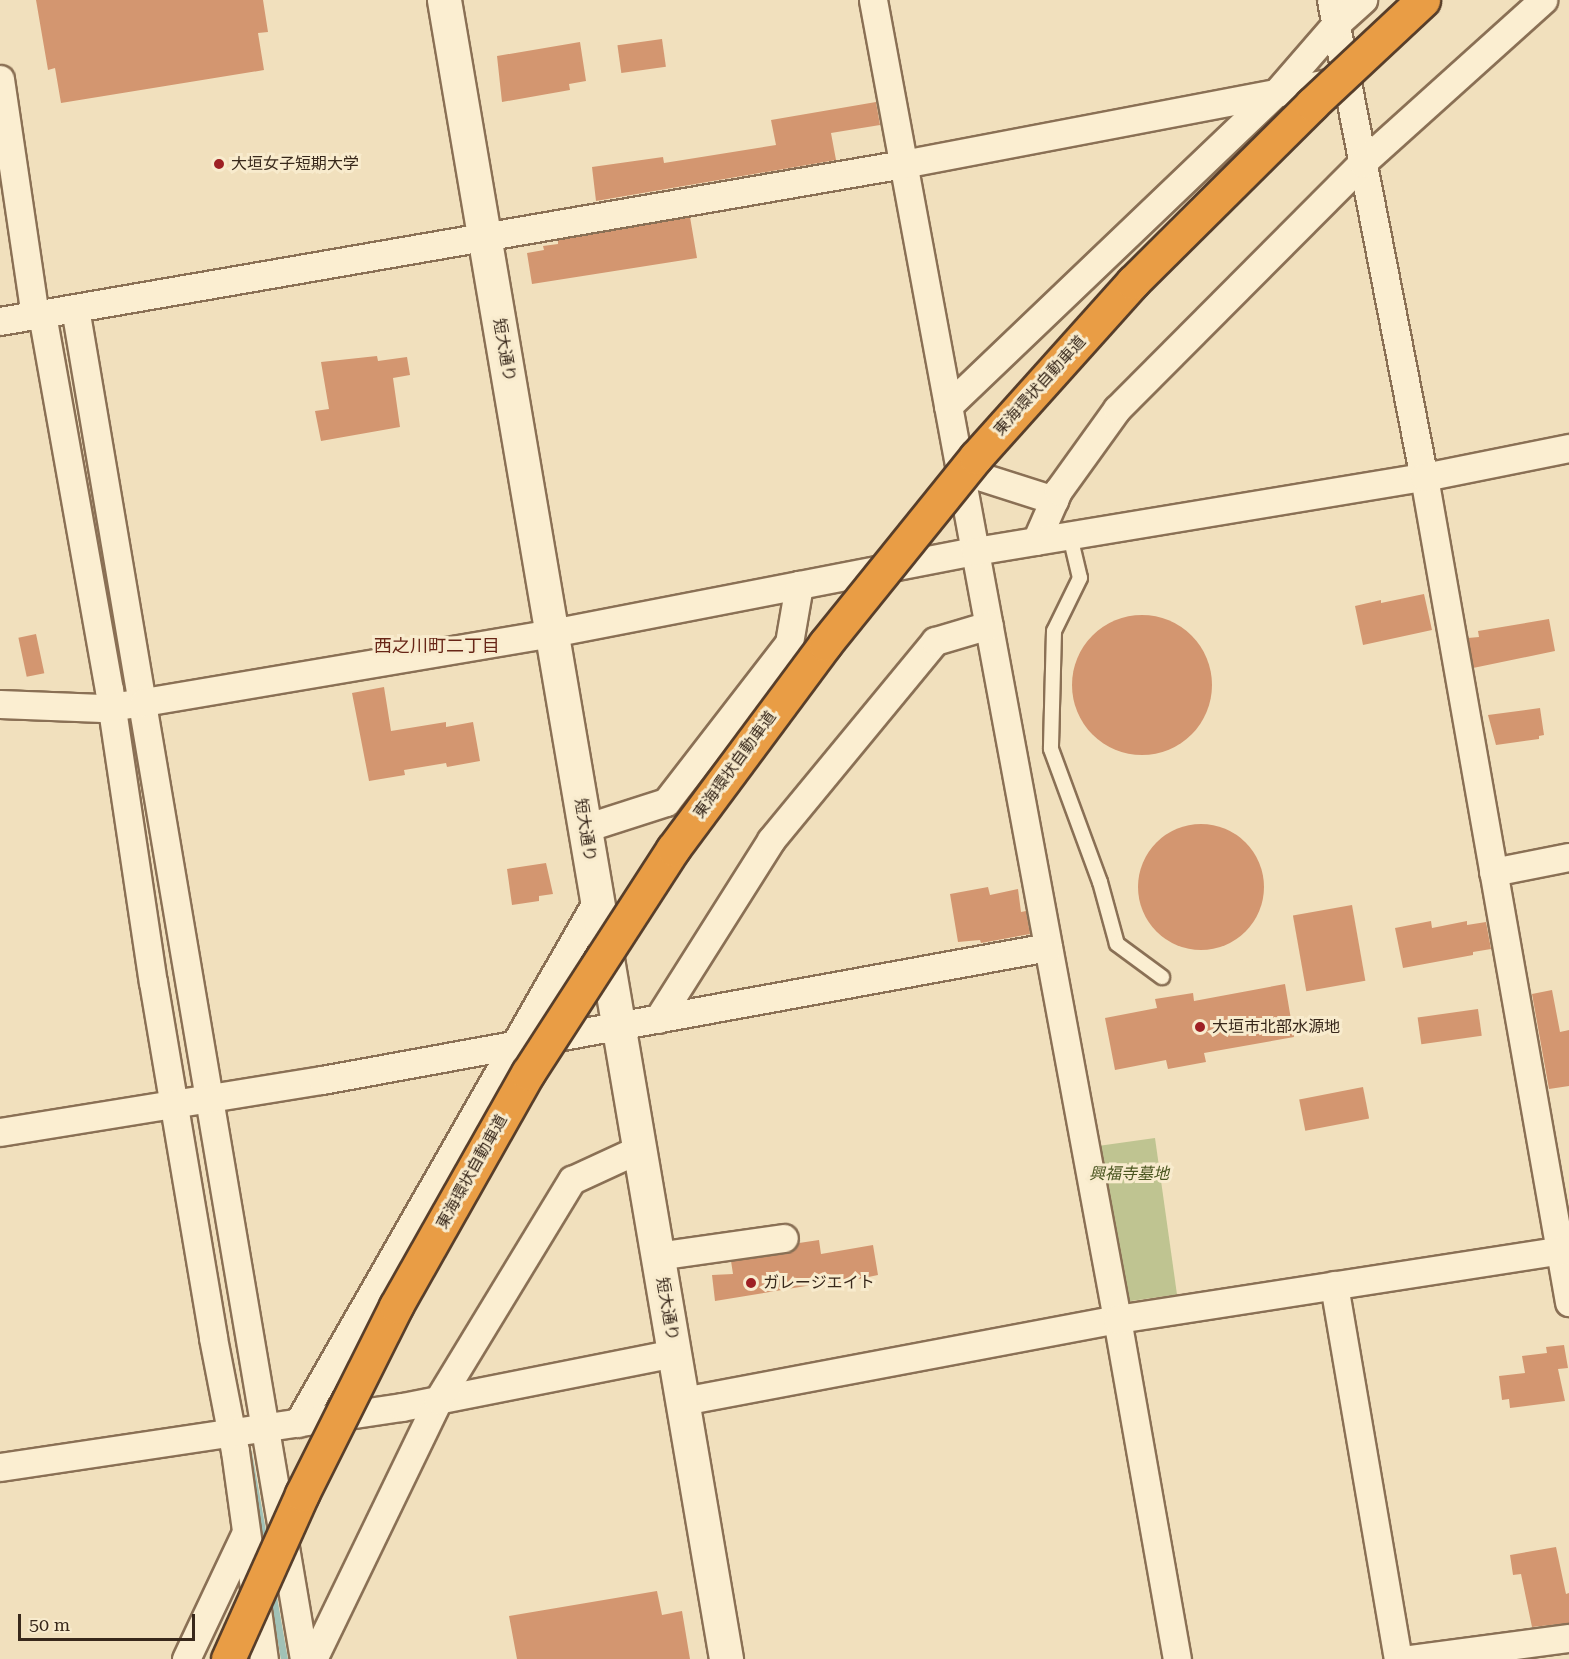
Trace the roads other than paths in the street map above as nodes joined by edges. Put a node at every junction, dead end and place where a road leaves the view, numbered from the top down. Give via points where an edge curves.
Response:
1 (444, 0) edge
2 (873, 0) edge
3 (1363, 0) edge
4 (1423, 0) edge
5 (1543, 0) edge
6 (1333, 12) edge
7 (0, 79) edge
8 (1346, 80) junction
9 (1275, 93) junction
10 (1362, 163) junction
11 (903, 164) junction
12 (484, 238) junction
13 (53, 312) junction
14 (0, 321) edge
15 (948, 406) junction
16 (1569, 448) edge
17 (960, 470) junction
18 (1424, 477) junction
19 (1054, 500) junction
20 (1070, 536) junction
21 (1036, 541) junction
22 (975, 552) junction
23 (799, 585) junction
24 (989, 625) junction
25 (552, 633) junction
26 (0, 704) edge
27 (126, 704) junction
28 (585, 828) junction
29 (1569, 857) edge
30 (1493, 872) junction
31 (597, 901) junction
32 (1048, 947) junction
33 (1162, 977) dead end
34 (658, 1019) junction
35 (617, 1027) junction
36 (515, 1043) junction
37 (190, 1101) junction
38 (0, 1132) edge
39 (639, 1149) junction
40 (784, 1238) dead end
41 (1565, 1249) edge
42 (657, 1256) junction
43 (1334, 1285) junction
44 (1569, 1302) edge
45 (1118, 1319) junction
46 (674, 1353) junction
47 (438, 1400) junction
48 (683, 1401) junction
49 (298, 1423) junction
50 (263, 1428) junction
51 (231, 1433) junction
52 (0, 1467) edge
53 (246, 1532) junction
54 (1569, 1638) edge
55 (1542, 1650) edge
56 (186, 1659) edge
57 (228, 1659) edge
58 (264, 1659) edge
59 (304, 1659) edge
60 (313, 1659) edge
61 (726, 1659) edge
62 (1177, 1659) edge
63 (1398, 1659) edge
64 (1409, 1659) edge

1 - 12 street, 短大通り
2 - 11 street
3 - 6 street
4 - 57 highway, 東海環状自動車道, bridge via 1133,282 976,457 825,644 673,849 528,1072 396,1306 302,1494
5 - 10 street
6 - 8 street
6 - 9 street
7 - 13 street
8 - 9 street
8 - 10 street
9 - 11 street
9 - 15 street
10 - 18 street
10 - 19 street via 1117,409
11 - 12 street
11 - 15 street
12 - 13 street
12 - 25 street, 短大通り
13 - 14 street
13 - 27 street
15 - 17 street
16 - 18 street
17 - 19 street
17 - 22 street
18 - 20 street
18 - 30 street
19 - 21 street
20 - 21 street
20 - 33 lane via 1080,578 1054,631 1051,749 1100,882 1117,944
21 - 22 street
22 - 23 street
22 - 24 street
23 - 25 street
23 - 28 street via 789,643 666,802
24 - 32 street
24 - 34 street via 935,641 771,840
25 - 27 street
25 - 28 street, 短大通り
26 - 27 street
27 - 37 street
27 - 37 street
28 - 31 street, 短大通り
29 - 30 street
30 - 41 street
31 - 35 street, 短大通り
31 - 36 street
32 - 34 street
32 - 45 street
34 - 35 street
35 - 36 street
35 - 39 street, 短大通り
36 - 37 street
36 - 49 street
37 - 38 street
37 - 50 street
37 - 51 street
39 - 42 street, 短大通り
39 - 47 street via 572,1180
40 - 42 street
41 - 43 street
41 - 44 street
42 - 46 street, 短大通り
43 - 45 street
43 - 63 street
45 - 48 street
45 - 62 street
46 - 47 street
46 - 48 street, 短大通り
47 - 49 street
47 - 60 street
48 - 61 street, 短大通り
49 - 50 street
50 - 51 street
50 - 59 street
51 - 52 street
51 - 53 street
53 - 56 street
53 - 58 street
54 - 55 street
55 - 64 street

